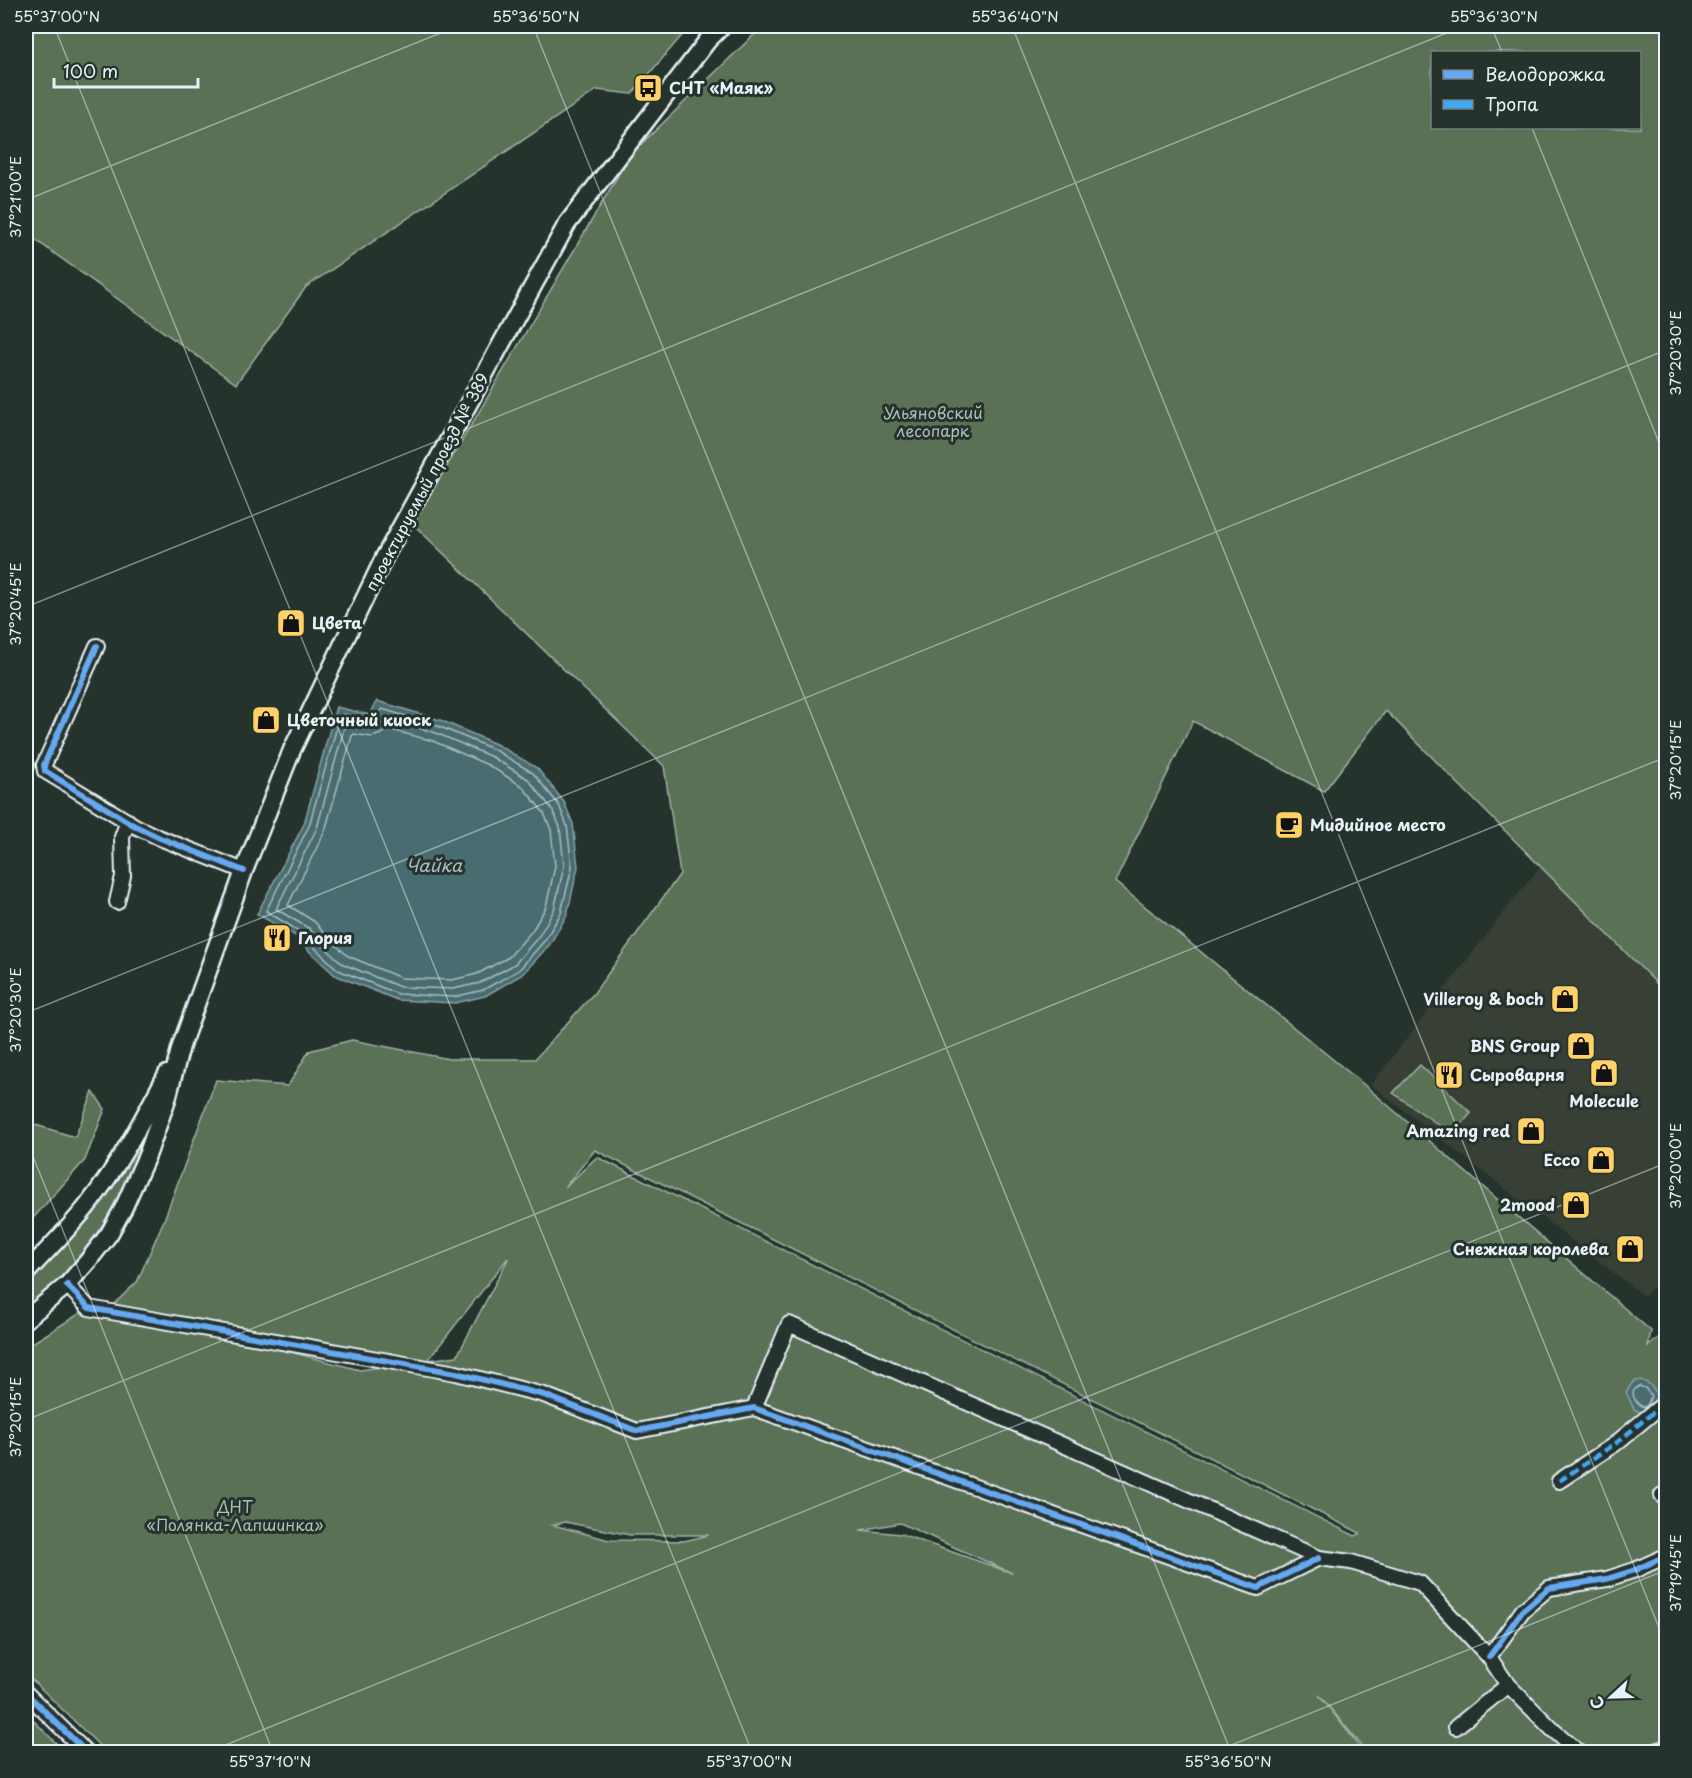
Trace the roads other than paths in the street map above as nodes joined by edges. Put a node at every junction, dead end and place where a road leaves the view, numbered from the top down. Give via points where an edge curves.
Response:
1 (722, 26) edge
2 (97, 646) dead end
3 (128, 821) junction
4 (244, 871) junction
5 (117, 902) dead end
6 (181, 1046) junction
7 (26, 1273) edge
8 (66, 1285) junction
9 (26, 1319) edge
10 (1666, 1399) edge
11 (754, 1408) junction
12 (1559, 1482) dead end
13 (1666, 1556) edge
14 (1319, 1558) junction
15 (1490, 1657) junction
16 (1508, 1685) junction
17 (26, 1693) edge
18 (1456, 1727) dead end
19 (1666, 1748) edge
20 (86, 1752) edge
21 (1579, 1752) edge
22 (1654, 1752) edge

1 - 4 main road, проектируемый проезд № 389 via 567,224 385,556 292,750
2 - 3 street via 44,765 45,771
3 - 4 street
3 - 5 street via 122,837 123,876
4 - 6 main road, проектируемый проезд № 389
6 - 7 main road, проектируемый проезд № 389 via 132,1141 110,1174
6 - 8 main road, проектируемый проезд № 389 via 148,1153 123,1209 102,1243
8 - 9 main road, проектируемый проезд № 389
8 - 11 street via 89,1308 456,1373 544,1395 637,1431
10 - 12 street via 1615,1444
11 - 14 street via 1258,1588
11 - 14 street via 789,1324
13 - 15 street via 1606,1579 1549,1588 1523,1610
14 - 15 street via 1352,1562 1420,1583
15 - 16 street
16 - 18 street
16 - 21 street
17 - 20 street
19 - 22 street

